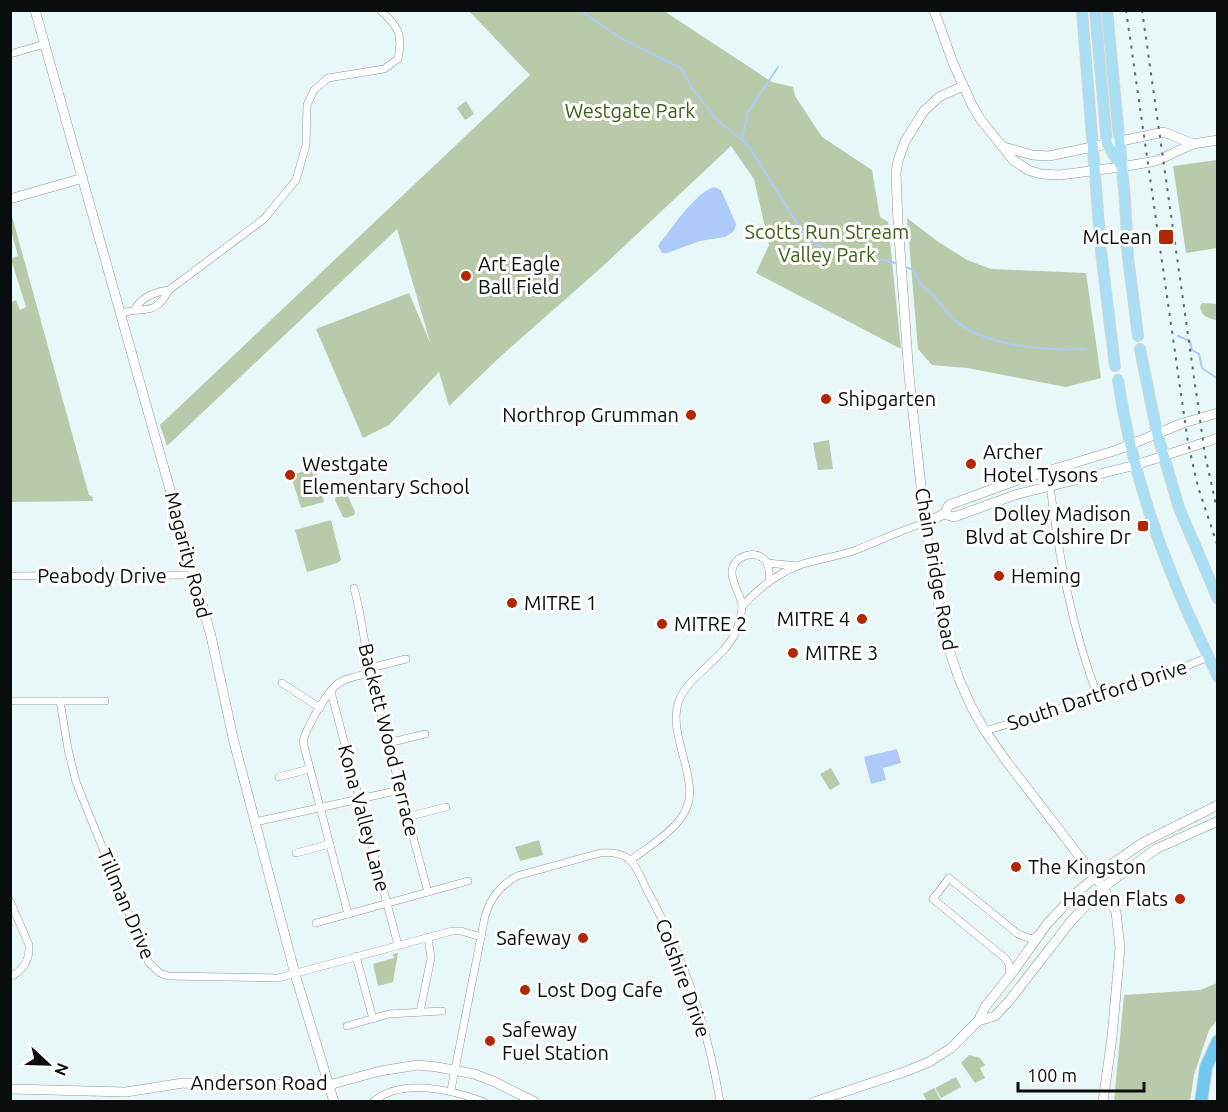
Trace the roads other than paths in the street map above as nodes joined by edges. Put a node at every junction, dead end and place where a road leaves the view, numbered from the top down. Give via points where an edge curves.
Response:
1 (35, 10) edge
2 (380, 10) edge
3 (934, 10) edge
4 (1082, 10) edge
5 (1095, 10) edge
6 (1107, 10) edge
7 (45, 44) junction
8 (10, 54) edge
9 (963, 86) junction
10 (1218, 140) edge
11 (1119, 141) junction
12 (1107, 144) junction
13 (1193, 144) junction
14 (1004, 147) junction
15 (1093, 148) junction
16 (1121, 167) junction
17 (1095, 171) junction
18 (83, 177) junction
19 (10, 199) edge
20 (169, 290) junction
21 (135, 309) junction
22 (122, 312) junction
23 (1138, 336) dead end
24 (1140, 349) dead end
25 (1115, 366) dead end
26 (1118, 380) dead end
27 (1218, 412) edge
28 (1157, 433) junction
29 (1218, 438) edge
30 (1131, 445) junction
31 (1163, 455) junction
32 (1136, 465) junction
33 (1050, 485) junction
34 (945, 514) junction
35 (925, 523) junction
36 (767, 563) junction
37 (798, 566) junction
38 (194, 575) junction
39 (10, 576) edge
40 (769, 581) junction
41 (736, 586) junction
42 (354, 588) dead end
43 (755, 592) junction
44 (1218, 598) edge
45 (742, 606) junction
46 (1208, 657) junction
47 (406, 659) dead end
48 (370, 670) junction
49 (1218, 677) edge
50 (282, 683) dead end
51 (331, 692) junction
52 (1098, 697) junction
53 (10, 701) edge
54 (60, 701) junction
55 (105, 701) dead end
56 (320, 708) junction
57 (985, 731) junction
58 (425, 734) dead end
59 (388, 743) junction
60 (309, 769) junction
61 (279, 777) dead end
62 (400, 790) junction
63 (360, 799) junction
64 (1218, 805) edge
65 (320, 807) junction
66 (446, 807) dead end
67 (407, 817) junction
68 (1218, 821) edge
69 (255, 822) junction
70 (330, 844) junction
71 (297, 853) dead end
72 (631, 860) junction
73 (1096, 876) junction
74 (468, 881) dead end
75 (1103, 887) junction
76 (428, 892) junction
77 (10, 901) edge
78 (386, 903) junction
79 (348, 914) junction
80 (316, 923) dead end
81 (1038, 936) junction
82 (428, 937) junction
83 (481, 937) junction
84 (398, 945) junction
85 (356, 956) junction
86 (295, 974) junction
87 (1010, 976) junction
88 (10, 977) edge
89 (442, 1011) dead end
90 (420, 1012) junction
91 (373, 1019) junction
92 (978, 1021) junction
93 (347, 1026) dead end
94 (1218, 1041) edge
95 (455, 1069) junction
96 (329, 1085) junction
97 (10, 1089) edge
98 (451, 1090) junction
99 (334, 1101) edge
100 (373, 1101) edge
101 (484, 1101) edge
102 (535, 1101) edge
103 (720, 1101) edge
104 (814, 1101) edge
105 (1103, 1101) edge
106 (1202, 1101) edge

1 - 7 street, Magarity Road
2 - 20 street via 398,28 398,59 384,69 327,78 314,90 307,105 306,145 296,180 264,219
3 - 9 street
4 - 15 main road
5 - 12 main road
6 - 11 main road
7 - 8 street
7 - 18 street, Magarity Road
9 - 14 street via 981,120
9 - 35 street, Chain Bridge Road via 932,103 916,121 904,141 896,172 910,386
10 - 13 street
11 - 12 street
11 - 13 street via 1164,132
11 - 16 main road
12 - 15 street
12 - 16 main road
13 - 16 street via 1156,161
14 - 15 street via 1040,156
14 - 17 street via 1021,166 1041,174 1060,176
15 - 17 main road
16 - 17 street
16 - 23 main road
17 - 25 main road
18 - 19 street
18 - 22 street, Magarity Road
20 - 21 street via 140,300
20 - 21 street via 153,309
21 - 22 street
22 - 38 street, Magarity Road
24 - 28 main road
26 - 30 main road
27 - 28 street
28 - 30 street
28 - 31 main road
29 - 31 street
30 - 32 main road
30 - 34 street via 949,505
31 - 32 street
31 - 44 main road via 1179,508
32 - 33 street
32 - 46 main road via 1174,582
33 - 34 street via 954,517
33 - 52 street via 1068,597
34 - 35 street
35 - 37 street
35 - 57 street, Chain Bridge Road via 946,642
36 - 37 street
36 - 40 street
36 - 41 street via 753,554 741,557 732,571
37 - 40 street
38 - 39 street, Peabody Drive
38 - 69 street, Magarity Road
40 - 43 street
41 - 43 street
41 - 45 street
42 - 48 street, Backett Wood Terrace via 363,617
43 - 45 street
45 - 72 street via 731,640 684,690 677,706 676,730 689,784 687,810
46 - 49 main road
46 - 52 street, South Dartford Drive
47 - 48 street
48 - 51 street via 342,681
48 - 59 street, Backett Wood Terrace
50 - 56 street
51 - 56 street
51 - 63 street, Kona Valley Lane
52 - 57 street, South Dartford Drive
53 - 54 street
54 - 55 street
54 - 86 street, Tillman Drive via 76,782 154,969 168,976 278,978
56 - 60 street via 304,740
57 - 73 street, Chain Bridge Road
58 - 59 street
59 - 62 street, Backett Wood Terrace
60 - 61 street
60 - 65 street
62 - 63 street
62 - 67 street, Backett Wood Terrace
63 - 65 street
63 - 78 street, Kona Valley Lane
64 - 73 street via 1160,832
65 - 69 street
65 - 70 street
66 - 67 street
67 - 76 street, Backett Wood Terrace
68 - 75 street via 1156,849
69 - 86 street, Magarity Road
70 - 71 street
70 - 79 street
72 - 83 street via 600,853 517,876 493,897
72 - 103 street, Colshire Drive via 660,914 687,978
73 - 75 street, Chain Bridge Road
73 - 81 street via 1064,904
74 - 76 street
75 - 92 street via 1072,920 1010,1001 995,1016
75 - 105 street, Chain Bridge Road via 1116,912 1121,939
76 - 78 street
77 - 88 street via 29,945 24,966
78 - 79 street
78 - 84 street, Kona Valley Lane
79 - 80 street
81 - 87 street
81 - 87 street via 1021,936 949,878 933,899 1006,959
82 - 83 street, Tillman Drive via 461,931
82 - 84 street, Tillman Drive
82 - 90 street via 431,958
83 - 95 street
84 - 85 street, Tillman Drive
85 - 86 street, Tillman Drive
85 - 91 street
86 - 96 street, Magarity Road
87 - 92 street
89 - 90 street
90 - 91 street
91 - 93 street
92 - 104 street via 951,1048 922,1065
94 - 106 highway via 1206,1067
95 - 96 street, Anderson Road via 418,1065
95 - 98 street
95 - 102 street, Anderson Road
96 - 97 street, Anderson Road via 183,1083 126,1092
96 - 99 street, Magarity Road
98 - 100 street via 400,1090 386,1092
98 - 101 street

